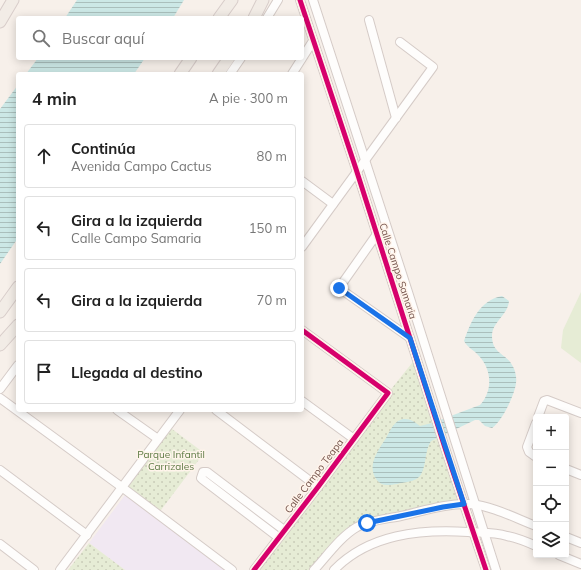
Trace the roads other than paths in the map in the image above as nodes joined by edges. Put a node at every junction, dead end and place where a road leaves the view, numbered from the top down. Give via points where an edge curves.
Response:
1 (13, 0) edge
2 (232, 0) edge
3 (263, 0) edge
4 (278, 0) edge
5 (300, 0) edge
6 (313, 0) edge
7 (220, 16) edge
8 (255, 16) edge
9 (268, 16) edge
10 (369, 20) dead end
11 (0, 22) edge
12 (314, 42) junction
13 (400, 42) dead end
14 (304, 57) edge
15 (190, 60) edge
16 (228, 60) edge
17 (240, 60) edge
18 (302, 60) edge
19 (181, 72) edge
20 (219, 72) edge
21 (231, 72) edge
22 (293, 72) edge
23 (396, 118) junction
24 (366, 160) junction
25 (357, 172) junction
26 (304, 182) edge
27 (333, 204) junction
28 (377, 234) junction
29 (304, 244) edge
30 (16, 290) edge
31 (0, 312) edge
32 (16, 327) edge
33 (304, 331) edge
34 (410, 338) junction
35 (0, 345) edge
36 (16, 368) edge
37 (0, 390) edge
38 (0, 398) edge
39 (304, 402) edge
40 (16, 410) edge
41 (19, 412) edge
42 (120, 412) edge
43 (178, 412) edge
44 (219, 412) edge
45 (581, 413) edge
46 (539, 414) edge
47 (533, 430) edge
48 (158, 439) junction
49 (354, 439) junction
50 (533, 455) edge
51 (0, 470) edge
52 (569, 470) edge
53 (581, 475) edge
54 (318, 487) junction
55 (123, 488) junction
56 (464, 504) junction
57 (476, 505) junction
58 (533, 525) edge
59 (284, 530) junction
60 (473, 532) junction
61 (484, 532) junction
62 (87, 535) junction
63 (278, 537) junction
64 (569, 538) edge
65 (581, 543) edge
66 (0, 544) edge
67 (533, 545) edge
68 (566, 558) edge
69 (581, 564) edge
70 (34, 570) edge
71 (60, 570) edge
72 (232, 570) edge
73 (254, 570) edge
74 (314, 570) edge
75 (334, 570) edge
76 (486, 570) edge
77 (496, 570) edge

1 - 11 main road
2 - 7 main road
3 - 8 main road
4 - 9 street
5 - 12 street, Calle Campo Samaria
6 - 24 street, Calle Campo Samaria
10 - 23 street
12 - 14 street
12 - 25 street, Calle Campo Samaria
13 - 23 street via 433,67
15 - 19 main road
16 - 20 main road
17 - 21 street
18 - 22 street
23 - 24 street
24 - 25 street
24 - 57 street, Calle Campo Samaria
25 - 27 street
25 - 28 street, Calle Campo Samaria
26 - 27 street
27 - 29 street
28 - 34 street, Calle Campo Samaria
28 - 34 street via 339,288
30 - 31 main road
32 - 35 main road
33 - 49 street, Calle Campo Teapa via 388,392
34 - 56 street, Calle Campo Samaria
36 - 37 street
38 - 40 street
39 - 49 street
41 - 55 street
42 - 48 street
43 - 48 street
44 - 54 street
45 - 46 street via 547,400 544,401
47 - 50 street via 527,446
48 - 55 street
49 - 54 street, Calle Campo Teapa
51 - 62 street
52 - 53 street
54 - 59 street, Calle Campo Teapa
55 - 62 street
55 - 72 street
56 - 57 street
56 - 60 street, Calle Campo Samaria
56 - 74 street via 363,525 347,535
57 - 58 street
57 - 61 street, Calle Campo Samaria
59 - 63 street, Calle Campo Teapa
59 - 63 street via 207,472 203,472 202,479
60 - 61 street
60 - 75 street via 423,531 394,537 358,550
60 - 76 street, Calle Campo Samaria
61 - 67 street via 510,536
61 - 77 street, Calle Campo Samaria
62 - 71 street
63 - 73 street, Calle Campo Teapa
64 - 65 street
66 - 70 street
68 - 69 street

